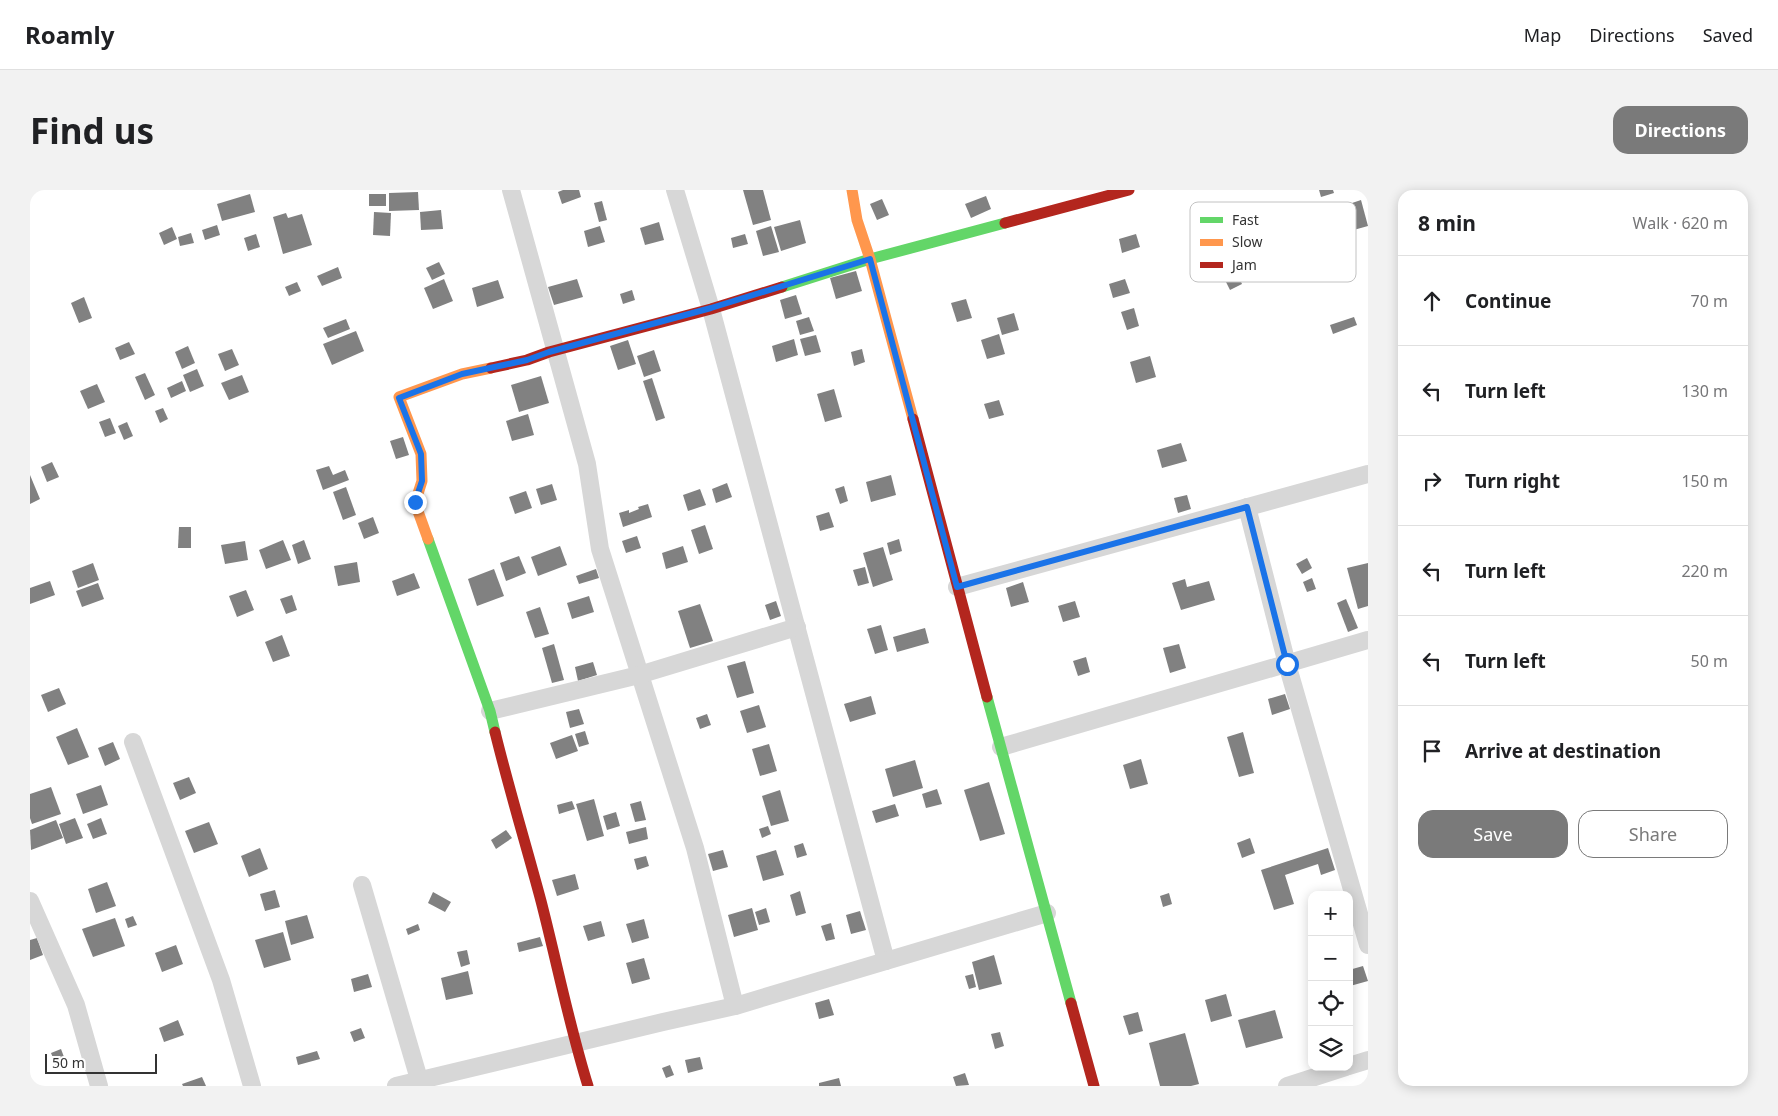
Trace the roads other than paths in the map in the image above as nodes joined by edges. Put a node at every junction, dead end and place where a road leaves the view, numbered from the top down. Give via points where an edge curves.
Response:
1 (511, 190) edge
2 (675, 190) edge
3 (852, 190) edge
4 (1128, 190) edge
5 (870, 259) junction
6 (711, 308) junction
7 (556, 350) junction
8 (1368, 474) edge
9 (1247, 507) junction
10 (957, 587) junction
11 (797, 627) junction
12 (1368, 640) edge
13 (1287, 664) junction
14 (639, 675) junction
15 (490, 711) junction
16 (133, 742) dead end
17 (1001, 747) junction
18 (362, 885) dead end
19 (30, 902) edge
20 (1047, 913) junction
21 (1368, 945) edge
22 (886, 961) junction
23 (734, 1006) junction
24 (575, 1044) junction
25 (1368, 1060) edge
26 (1353, 1065) edge
27 (1335, 1071) edge
28 (421, 1083) edge
29 (99, 1086) edge
30 (252, 1086) edge
31 (396, 1086) edge
32 (588, 1086) edge
33 (1094, 1086) edge
34 (1286, 1086) edge

1 - 7 street
2 - 6 street
3 - 5 street via 857,220
4 - 5 street
5 - 6 street
5 - 10 street
6 - 7 street
6 - 11 street
7 - 14 street via 586,464 600,549
7 - 15 street via 527,360 462,374 399,398 421,454 422,481 415,502
8 - 9 street
9 - 10 street
9 - 13 street
10 - 17 street
11 - 14 street
11 - 22 street
12 - 13 street
13 - 17 street
13 - 21 street
14 - 15 street
14 - 23 street via 695,848
15 - 24 street
16 - 30 street via 221,980
17 - 20 street
18 - 28 street
19 - 29 street via 76,1005
20 - 22 street
20 - 33 street
22 - 23 street
23 - 24 street
24 - 28 street
24 - 32 street
25 - 26 street
27 - 34 street
28 - 31 street

